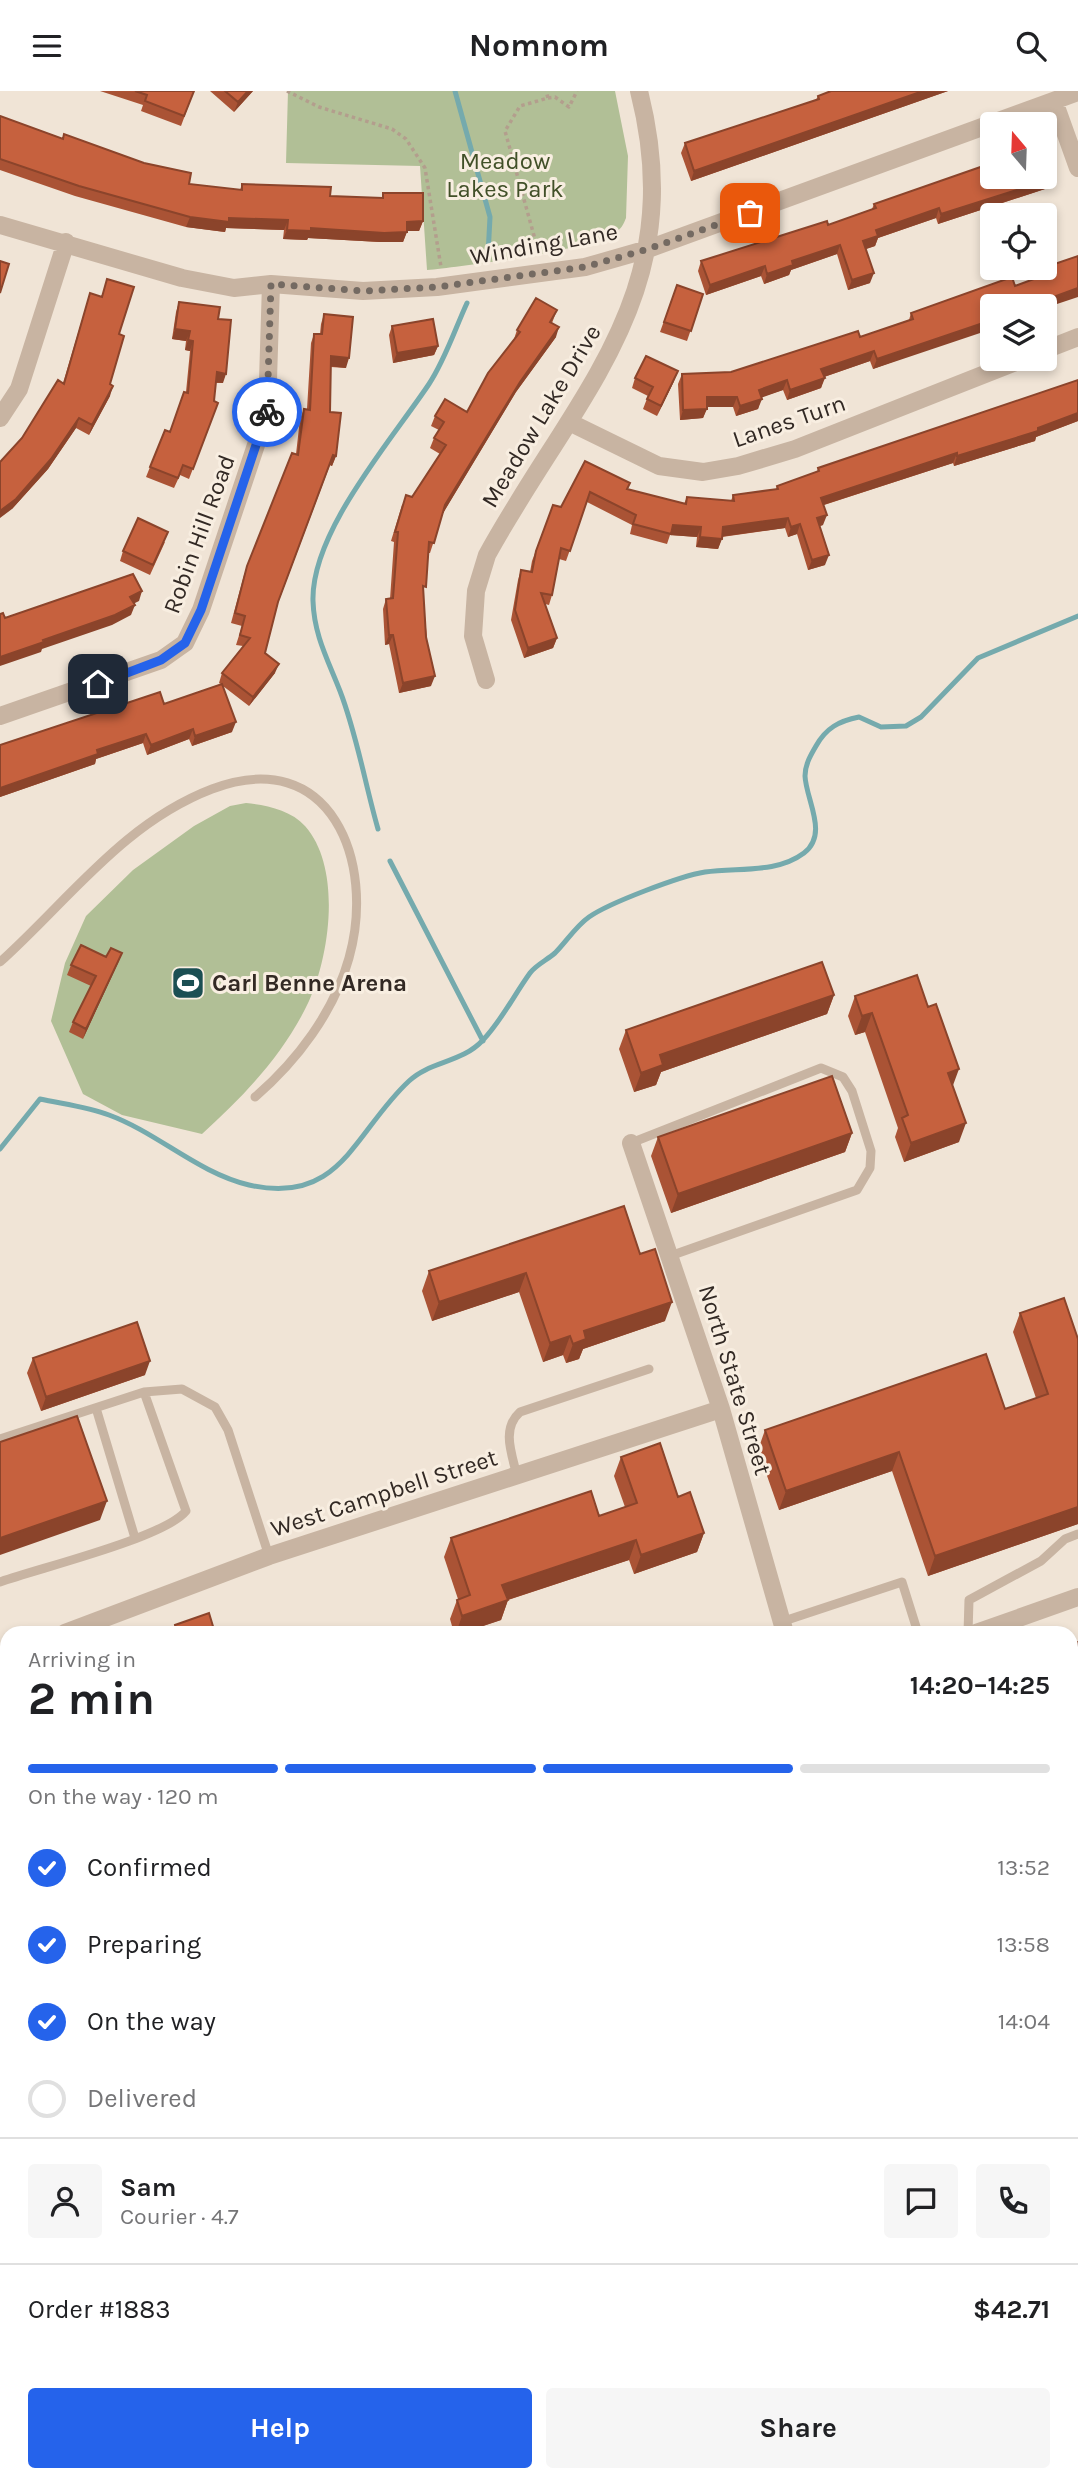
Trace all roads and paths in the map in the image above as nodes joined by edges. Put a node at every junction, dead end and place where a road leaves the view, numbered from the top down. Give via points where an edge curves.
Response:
1 (287, 91) edge
2 (546, 91) edge
3 (577, 91) edge
4 (639, 91) edge
5 (1078, 92) edge
6 (548, 99) junction
7 (1054, 101) junction
8 (1078, 168) edge
9 (0, 225) edge
10 (65, 242) junction
11 (648, 249) junction
12 (538, 250) dead end
13 (441, 267) dead end
14 (271, 284) junction
15 (1078, 337) edge
16 (1057, 345) edge
17 (993, 371) edge
18 (0, 418) edge
19 (570, 423) junction
20 (486, 680) dead end
21 (0, 716) edge
22 (0, 963) edge
23 (256, 1097) dead end
24 (631, 1143) joint
25 (670, 1256) junction
26 (649, 1369) dead end
27 (144, 1392) junction
28 (96, 1408) junction
29 (721, 1409) junction
30 (0, 1439) edge
31 (517, 1476) junction
32 (1078, 1534) edge
33 (135, 1538) junction
34 (269, 1556) junction
35 (0, 1582) edge
36 (1078, 1597) edge
37 (84, 1626) edge
38 (782, 1626) edge
39 (788, 1626) edge
40 (916, 1626) edge
41 (968, 1626) edge
42 (996, 1626) edge

1 - 13 path via 319,107 392,128 406,139 425,168
2 - 6 path
3 - 6 path via 569,107 555,97
4 - 11 street, Meadow Lake Drive via 653,192
5 - 7 street, Winding Lane
6 - 12 path via 520,106 505,131
7 - 8 street
7 - 11 street, Winding Lane
9 - 10 street, Winding Lane
10 - 14 street, Winding Lane via 182,278 234,288
10 - 18 street via 19,389
11 - 14 street, Winding Lane via 585,267 437,287 363,291
11 - 19 street, Meadow Lake Drive via 614,348
14 - 21 street, Robin Hill Road via 267,412 201,610 185,643 161,660
15 - 16 street
17 - 19 street, Lanes Turn via 795,449 703,472 659,466
19 - 20 street, Meadow Lake Drive via 487,555 476,591 473,636
22 - 23 lane via 94,868 138,831 174,809 234,783 263,780 306,791 322,805 349,846 359,895 356,921 349,958 324,1014 289,1065
24 - 25 street, North State Street
24 - 25 lane via 821,1069 843,1077 852,1091 871,1151 870,1168 857,1190
25 - 29 street, North State Street
26 - 31 lane via 520,1412 511,1420 508,1439
27 - 28 lane
27 - 33 lane via 186,1511 179,1519
27 - 34 lane via 182,1389 215,1407 228,1430
28 - 30 lane
28 - 33 lane
29 - 31 street, West Campbell Street
29 - 38 street, North State Street
31 - 34 street, West Campbell Street
32 - 41 lane via 1065,1539 1041,1561 969,1600
33 - 35 lane
34 - 37 street, West Campbell Street
36 - 42 street
39 - 40 lane via 902,1582

